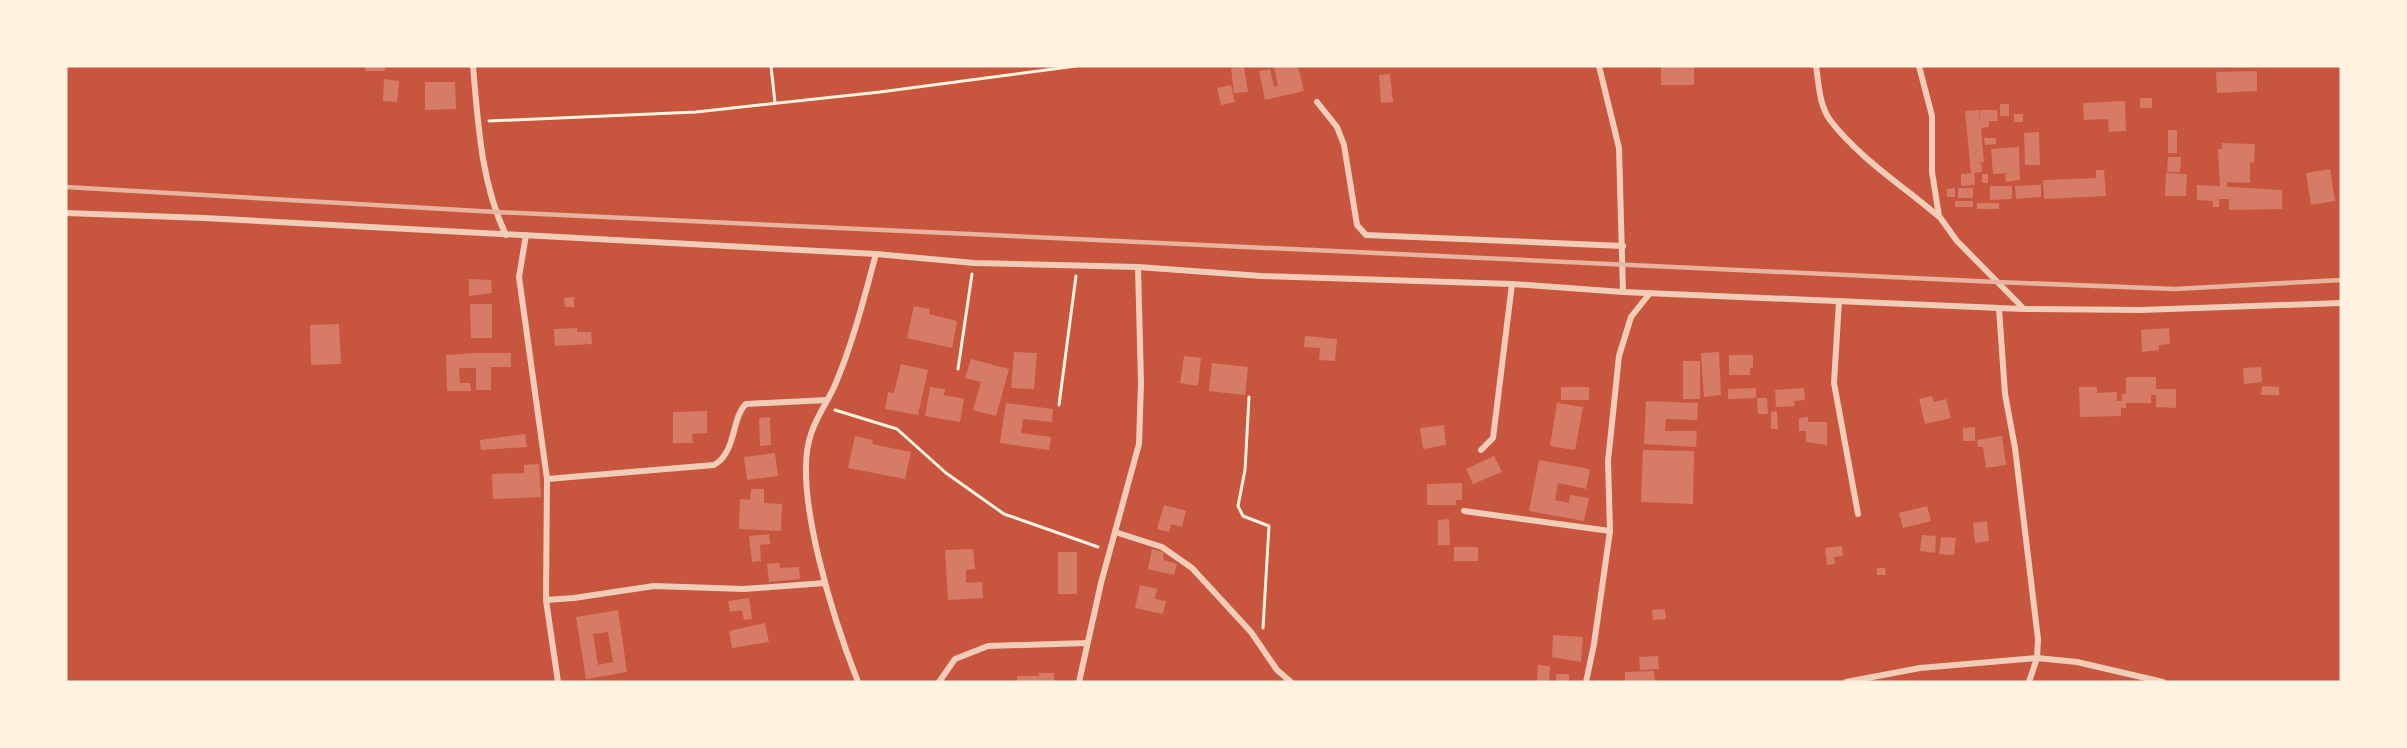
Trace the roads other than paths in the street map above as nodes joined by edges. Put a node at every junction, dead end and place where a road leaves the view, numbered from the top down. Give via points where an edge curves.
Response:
1 (473, 66) edge
2 (1599, 66) edge
3 (1816, 66) edge
4 (1919, 66) edge
5 (1317, 102) dead end
6 (66, 213) edge
7 (1939, 216) junction
8 (507, 234) junction
9 (526, 236) junction
10 (1623, 246) junction
11 (876, 254) junction
12 (1138, 267) junction
13 (1512, 284) junction
14 (1623, 292) junction
15 (1650, 293) junction
16 (1839, 302) junction
17 (2341, 303) edge
18 (1999, 308) junction
19 (2024, 309) junction
20 (826, 404) junction
21 (1481, 450) dead end
22 (547, 479) junction
23 (1464, 511) dead end
24 (1858, 514) dead end
25 (1115, 531) junction
26 (1610, 531) junction
27 (825, 583) junction
28 (546, 600) junction
29 (1087, 643) junction
30 (2037, 658) junction
31 (558, 682) edge
32 (858, 682) edge
33 (939, 682) edge
34 (1078, 682) edge
35 (1291, 682) edge
36 (1586, 682) edge
37 (1846, 682) edge
38 (2029, 682) edge
39 (2163, 682) edge

1 - 8 street via 478,122 496,212
2 - 10 street via 1618,148
3 - 7 street via 1821,101 1830,119 1862,152
4 - 7 street via 1932,116 1933,193
5 - 10 street via 1340,135 1357,225 1366,234
6 - 8 street
7 - 19 street via 1956,241
8 - 9 street
9 - 11 street
9 - 22 street via 520,297
10 - 14 street
11 - 12 street via 974,263
11 - 20 street via 856,325
12 - 13 street via 1260,276
12 - 25 street via 1139,444
13 - 14 street
13 - 21 street via 1493,438
14 - 15 street
15 - 16 street
15 - 26 street via 1631,317 1619,356 1608,462
16 - 18 street
16 - 24 street via 1834,382
17 - 19 street via 2141,310
18 - 19 street
18 - 30 street via 2005,394 2034,600
20 - 22 street via 746,404 735,436 720,462 714,465
20 - 27 street via 810,434 805,477
22 - 28 street
23 - 26 street
25 - 29 street
25 - 35 street via 1162,547 1192,568 1251,632 1276,670
26 - 36 street
27 - 28 street via 744,589 654,586
27 - 32 street
28 - 31 street
29 - 33 street via 988,646 955,659
29 - 34 street
30 - 37 street via 1920,669
30 - 38 street
30 - 39 street via 2077,662

